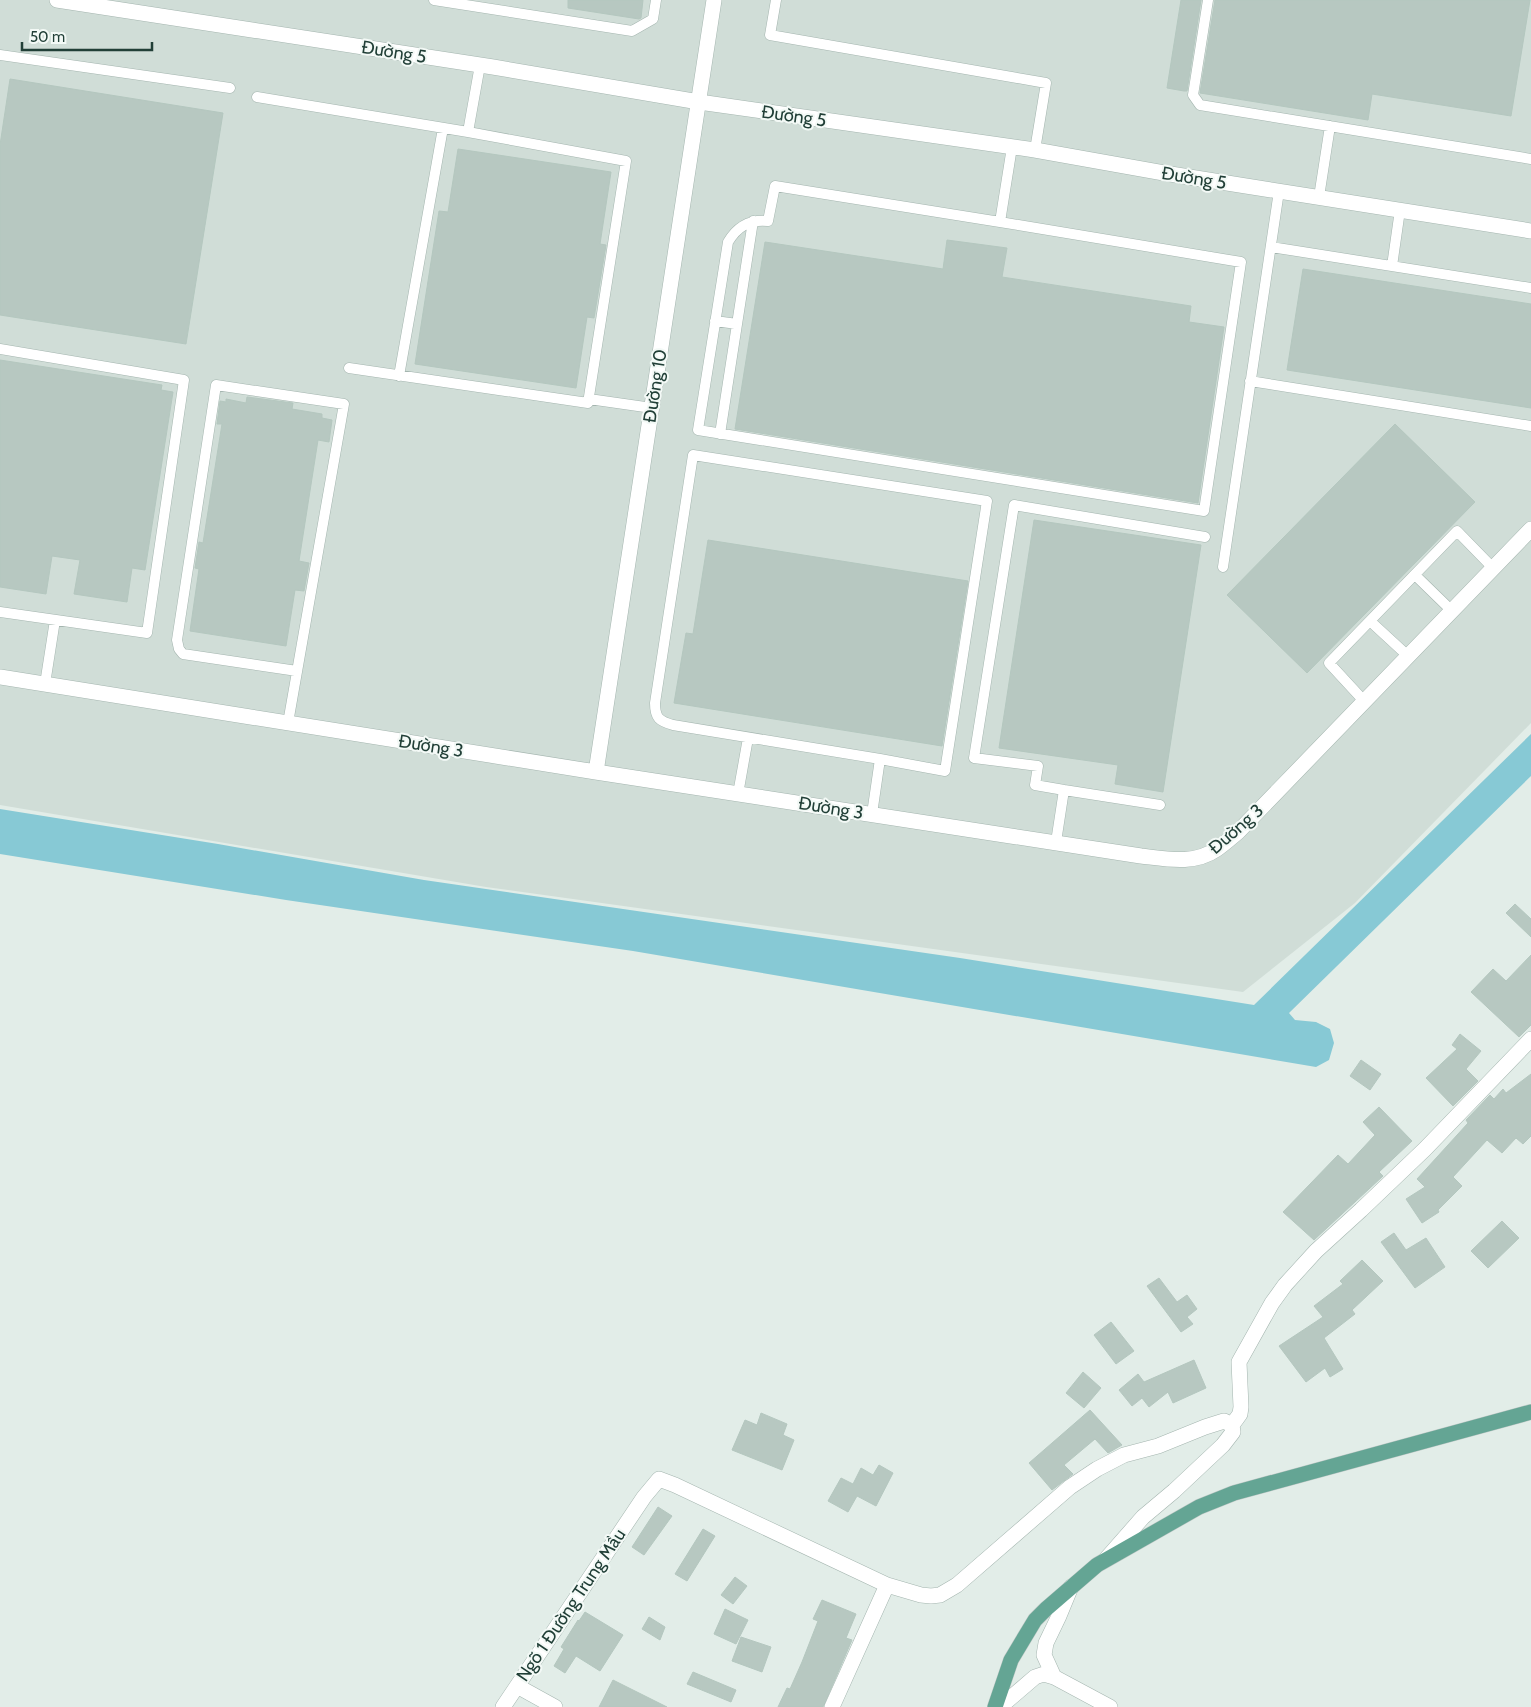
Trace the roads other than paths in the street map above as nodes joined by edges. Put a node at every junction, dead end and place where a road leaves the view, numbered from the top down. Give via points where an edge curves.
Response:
1 (57, 0) edge
2 (434, 0) edge
3 (656, 0) edge
4 (714, 0) edge
5 (776, 0) edge
6 (1208, 0) edge
7 (123, 5) edge
8 (0, 55) edge
9 (480, 65) junction
10 (230, 88) dead end
11 (257, 97) dead end
12 (698, 102) junction
13 (1330, 126) junction
14 (443, 128) junction
15 (468, 132) junction
16 (1012, 147) junction
17 (1035, 150) junction
18 (1531, 159) edge
19 (1279, 191) junction
20 (1319, 197) junction
21 (1400, 210) junction
22 (753, 221) junction
23 (1000, 222) junction
24 (1531, 231) edge
25 (1271, 247) junction
26 (1392, 266) junction
27 (1531, 288) edge
28 (715, 321) junction
29 (737, 324) junction
30 (0, 349) edge
31 (349, 368) dead end
32 (399, 376) junction
33 (1250, 381) junction
34 (589, 399) junction
35 (652, 408) junction
36 (1531, 426) edge
37 (720, 434) junction
38 (1531, 529) edge
39 (1205, 537) dead end
40 (1223, 566) dead end
41 (1494, 568) junction
42 (1415, 575) junction
43 (1452, 611) junction
44 (0, 612) edge
45 (55, 620) junction
46 (1370, 620) junction
47 (1408, 656) junction
48 (297, 671) junction
49 (0, 677) edge
50 (45, 684) junction
51 (1364, 701) junction
52 (288, 723) junction
53 (748, 738) junction
54 (880, 760) junction
55 (596, 772) junction
56 (1064, 790) junction
57 (738, 794) junction
58 (1160, 805) dead end
59 (872, 814) junction
60 (1056, 842) junction
61 (1531, 1040) edge
62 (1531, 1412) edge
63 (1232, 1425) junction
64 (1105, 1560) junction
65 (887, 1586) junction
66 (1071, 1587) junction
67 (1054, 1677) junction
68 (517, 1686) junction
69 (503, 1707) edge
70 (555, 1707) edge
71 (832, 1707) edge
72 (995, 1707) edge
73 (1000, 1707) edge
74 (1110, 1707) edge

1 - 7 street, Đường 5
2 - 3 lane via 632,30 653,19
4 - 12 street, Đường 10
5 - 17 lane via 770,35 1046,83
6 - 13 lane via 1193,94 1200,105
7 - 9 street, Đường 5
8 - 10 lane
9 - 12 street, Đường 5
9 - 15 lane
11 - 14 lane
12 - 16 street, Đường 5
12 - 35 street, Đường 10
13 - 18 lane
13 - 20 lane
14 - 15 lane
14 - 32 lane
15 - 34 lane via 626,160
16 - 17 street, Đường 5
16 - 23 lane
17 - 19 street, Đường 5
19 - 20 street, Đường 5
19 - 25 lane
20 - 21 street, Đường 5
21 - 24 street, Đường 5
21 - 26 lane
22 - 23 lane via 768,221 775,186
22 - 28 lane via 734,232 728,242
22 - 29 lane
23 - 37 lane via 1241,262 1204,510
25 - 26 lane
25 - 33 lane
26 - 27 lane
28 - 29 lane
28 - 37 lane via 698,430
29 - 37 lane
30 - 45 lane via 184,380 147,632
31 - 32 lane
32 - 34 lane via 588,404
33 - 36 lane
33 - 40 lane
34 - 35 lane
35 - 55 street, Đường 10
38 - 41 street, Đường 3
39 - 56 lane via 1014,505 974,758 1038,766 1035,785
41 - 42 lane via 1457,532
41 - 43 street, Đường 3
42 - 43 lane
42 - 46 lane
43 - 47 street, Đường 3
44 - 45 lane
45 - 50 lane
46 - 47 lane
46 - 51 lane via 1328,663
47 - 51 street, Đường 3
48 - 48 lane via 183,654 179,649 177,640 216,385 344,404
48 - 52 lane
49 - 50 street, Đường 3
50 - 52 street, Đường 3
51 - 60 street, Đường 3 via 1238,832 1216,850 1187,860
52 - 55 street, Đường 3
53 - 54 lane
53 - 54 lane via 661,722 656,717 656,693 693,454 987,501 945,771
53 - 57 lane
54 - 59 lane
55 - 57 street, Đường 3
56 - 58 lane
56 - 60 lane
57 - 59 street, Đường 3
59 - 60 street, Đường 3
61 - 63 street via 1425,1149 1316,1251 1272,1303 1239,1362 1241,1408
62 - 64 main road via 1234,1493 1199,1507
63 - 64 street via 1233,1432 1224,1445 1143,1517
63 - 65 street via 1224,1421 1205,1427 1158,1446 1124,1455 1096,1469 1070,1487 957,1586 940,1595 921,1595
64 - 66 main road
65 - 68 street, Ngõ 1 Đường Trung Mầu via 659,1479
65 - 71 street
66 - 67 street via 1046,1643 1044,1655
66 - 72 main road via 1035,1620 1024,1637 1011,1660
67 - 73 street via 1044,1674 1034,1677
67 - 74 street
68 - 69 street, Ngõ 1 Đường Trung Mầu
68 - 70 street

